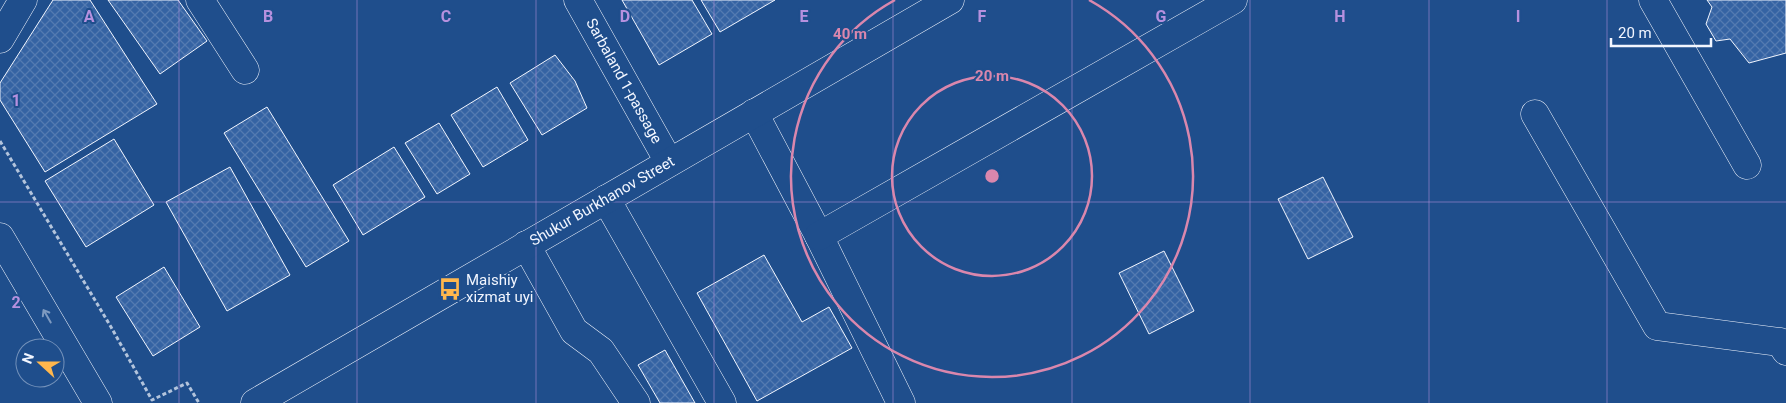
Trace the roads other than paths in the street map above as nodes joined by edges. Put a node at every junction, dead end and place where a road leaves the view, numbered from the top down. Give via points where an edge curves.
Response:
1 (23, 0) edge
2 (200, 0) edge
3 (578, 0) edge
4 (950, 0) edge
5 (1233, 0) edge
6 (1653, 0) edge
7 (0, 39) edge
8 (245, 70) dead end
9 (754, 113) junction
10 (1535, 114) dead end
11 (669, 162) junction
12 (1747, 165) dead end
13 (606, 199) junction
14 (819, 236) junction
15 (0, 237) edge
16 (526, 245) junction
17 (1786, 351) edge
18 (98, 403) edge
19 (255, 403) edge
20 (636, 403) edge
21 (722, 403) edge
22 (900, 403) edge

1 - 7 street
2 - 8 street
3 - 11 street, Sarbaland 1-passage
4 - 9 street, Shukur Burkhanov Street
5 - 14 street
6 - 12 street
9 - 11 street, Shukur Burkhanov Street
9 - 14 street
10 - 17 street via 1657,326 1780,342
11 - 13 street, Shukur Burkhanov Street
13 - 16 street, Shukur Burkhanov Street
13 - 21 street
14 - 22 street
18 -> 15 street
16 - 19 street, Shukur Burkhanov Street
16 - 20 street via 574,332 601,351

